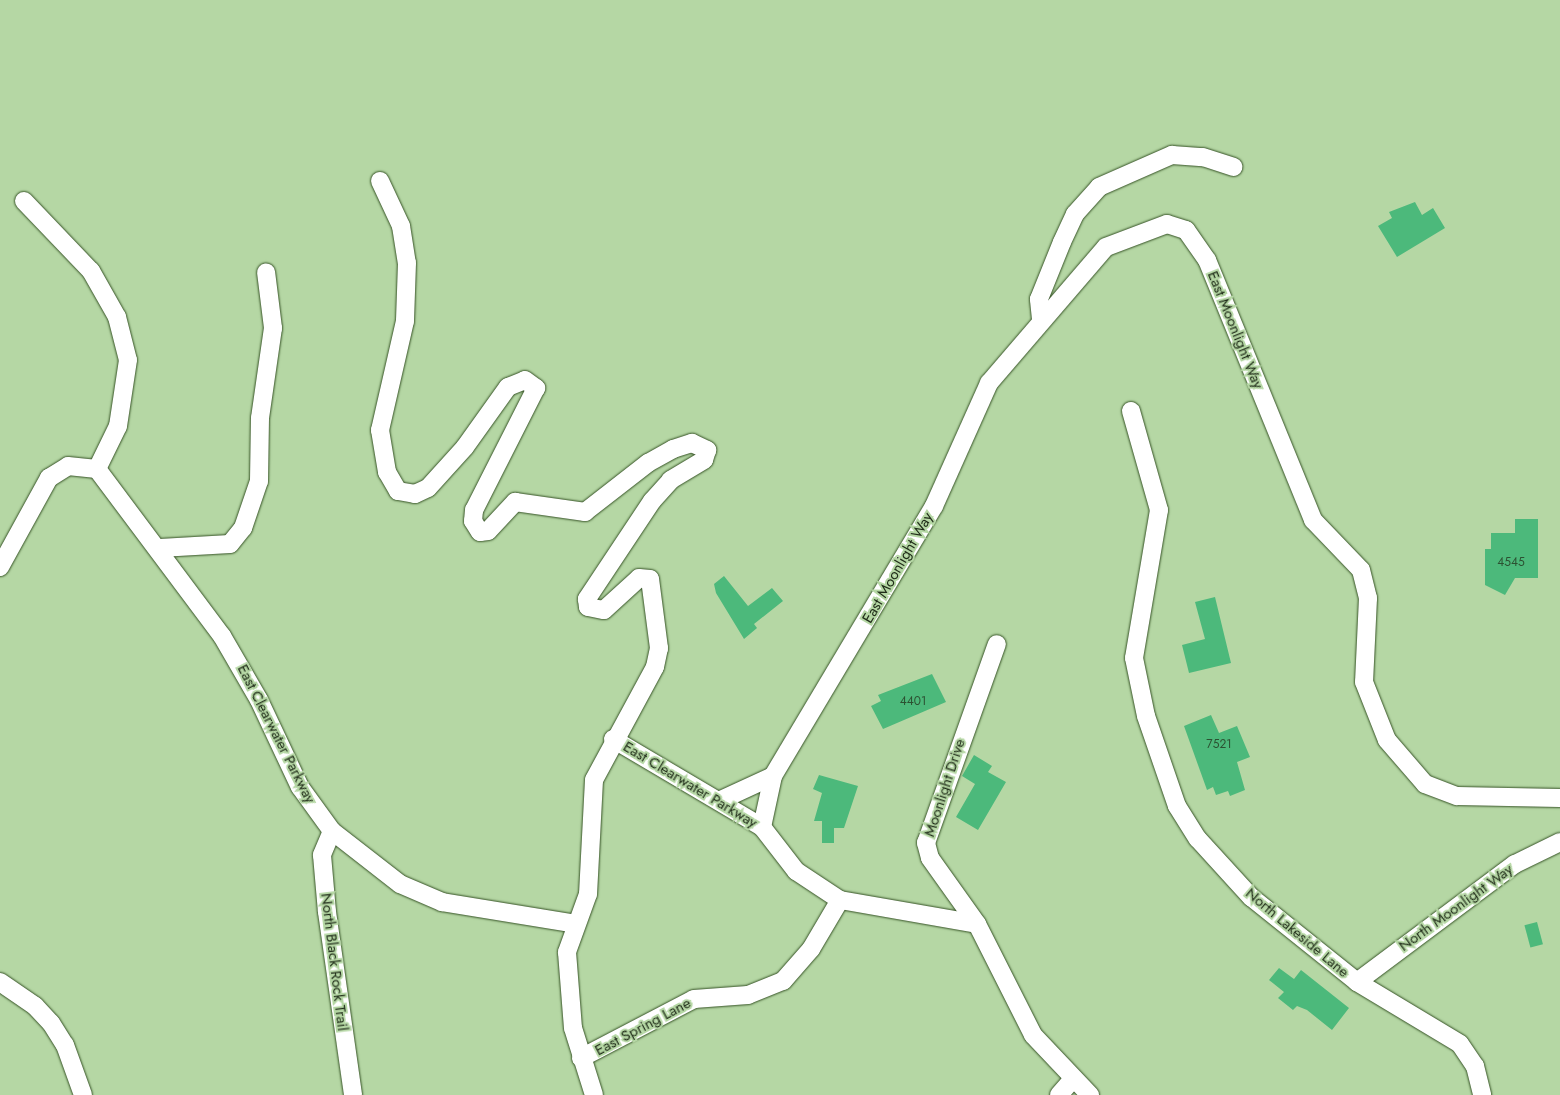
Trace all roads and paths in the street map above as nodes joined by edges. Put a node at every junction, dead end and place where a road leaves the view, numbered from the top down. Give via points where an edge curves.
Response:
1 (1232, 167) dead end
2 (380, 181) dead end
3 (24, 201) dead end
4 (266, 272) dead end
5 (1040, 319) junction
6 (1131, 411) dead end
7 (97, 469) junction
8 (160, 548) junction
9 (0, 567) edge
10 (997, 644) dead end
11 (613, 739) junction
12 (773, 776) junction
13 (1560, 798) edge
14 (721, 800) junction
15 (762, 827) junction
16 (332, 831) junction
17 (1560, 842) edge
18 (840, 900) junction
19 (576, 924) junction
20 (977, 924) junction
21 (0, 982) edge
22 (1357, 982) junction
23 (582, 1058) junction
24 (1072, 1080) junction
25 (83, 1095) edge
26 (353, 1095) edge
27 (594, 1095) edge
28 (1059, 1095) edge
29 (1090, 1095) edge
30 (1482, 1095) edge

1 - 5 street via 1194,155 1172,155 1099,187 1075,214 1062,242 1039,299
2 - 11 street via 401,226 407,263 405,321 380,430 387,472 398,491 415,494 428,488 465,447 508,387 525,380 536,388 474,510 473,521 480,532 488,531 515,502 585,512 648,463 673,450 692,443 707,450 704,460 671,480 652,501 590,591 588,607 594,612 612,606 639,578 650,579 654,590 658,658
3 - 7 street via 91,272 117,317 128,360 118,426
4 - 8 street via 273,328 260,418 258,481 243,528 230,544
5 - 12 street, East Moonlight Way via 978,402 934,506
5 - 13 street, East Moonlight Way via 1106,247 1158,226 1186,230 1224,297 1251,376 1277,426 1313,520 1361,570 1368,598 1364,682 1387,740 1426,784 1457,796
6 - 22 street, North Lakeside Lane via 1159,510 1134,658 1144,709 1178,806 1198,839 1251,897
7 - 8 street, East Clearwater Parkway
7 - 9 street via 68,466 49,478
8 - 16 street, East Clearwater Parkway via 242,667 300,787
10 - 20 street, Moonlight Drive via 926,842 930,858
11 - 14 street, East Clearwater Parkway via 673,777
11 - 19 street via 594,780 588,894
12 - 14 street
12 - 15 street, East Moonlight Way
14 - 15 street, East Clearwater Parkway
15 - 18 street, East Clearwater Parkway via 796,871
16 - 19 street, East Clearwater Parkway via 400,884 433,899
16 - 26 street, North Black Rock Trail via 322,855
17 - 22 street, North Moonlight Way via 1515,864
18 - 20 street, East Clearwater Parkway
18 - 23 street, East Spring Lane via 811,949 783,981 748,995 694,999
19 - 23 street via 568,952 567,989
20 - 24 street via 1033,1035
21 - 25 street via 35,1006 51,1023 65,1045
22 - 30 street, North Lakeside Lane via 1460,1044 1475,1066
23 - 27 street
24 - 28 street
24 - 29 street

